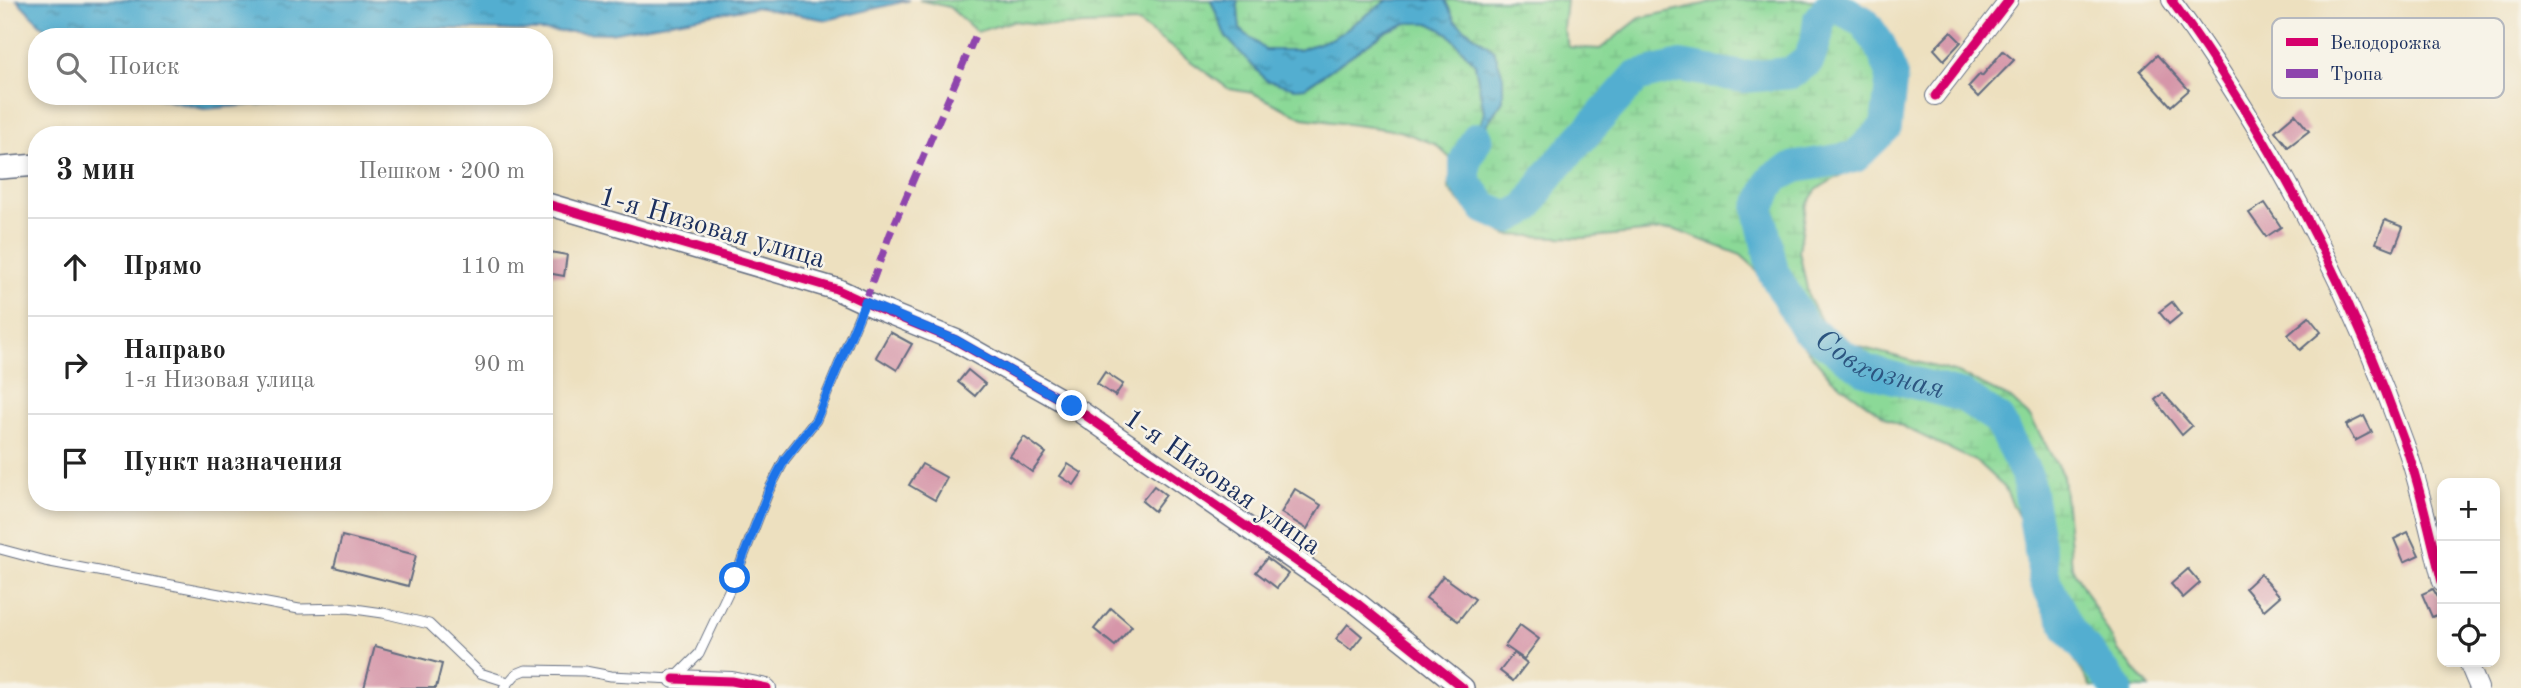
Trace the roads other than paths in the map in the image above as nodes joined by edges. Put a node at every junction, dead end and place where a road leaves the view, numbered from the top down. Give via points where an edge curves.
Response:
1 (2009, 0) edge
2 (2171, 0) edge
3 (1935, 96) dead end
4 (28, 166) edge
5 (0, 168) edge
6 (553, 206) edge
7 (865, 302) junction
8 (0, 549) edge
9 (2437, 563) edge
10 (2470, 667) edge
11 (674, 679) junction
12 (506, 685) edge
13 (767, 688) edge
14 (1463, 688) edge
15 (2479, 688) edge

1 - 3 street
2 - 9 street via 2222,72 2345,295 2406,446
4 - 5 street
6 - 7 street, 1-я Низовая улица via 836,289
7 - 11 lane via 816,420 785,459 769,490 699,653
7 - 14 street, 1-я Низовая улица via 956,340 1072,406 1358,604
8 - 12 lane via 285,607 359,610 429,624 480,673
10 - 15 street
11 - 12 lane via 526,670
11 - 13 street via 732,681

